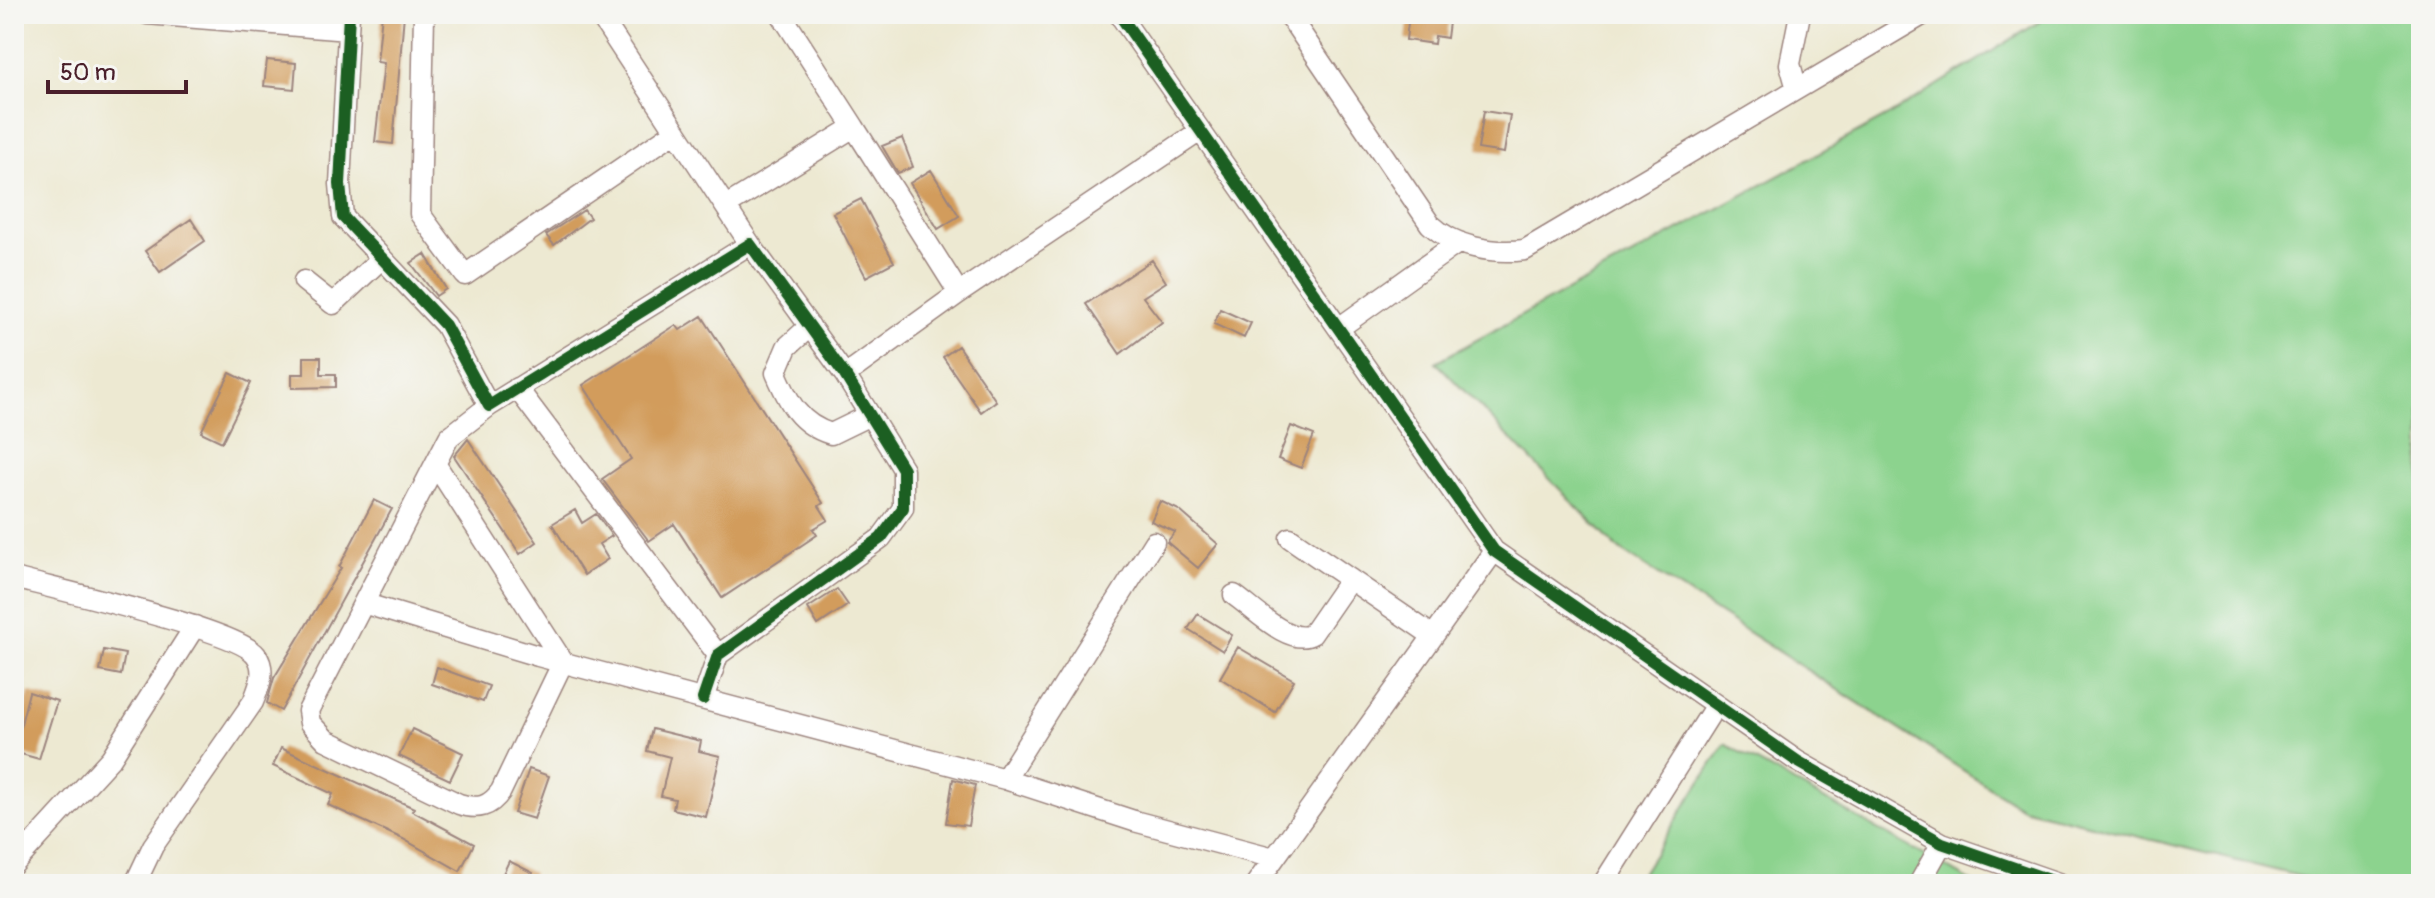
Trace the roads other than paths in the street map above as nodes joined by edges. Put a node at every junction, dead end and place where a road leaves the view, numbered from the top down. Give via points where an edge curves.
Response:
1 (147, 14) edge
2 (424, 14) edge
3 (599, 14) edge
4 (781, 14) edge
5 (1119, 14) edge
6 (1288, 14) edge
7 (1800, 14) edge
8 (1924, 14) edge
9 (349, 22) edge
10 (1797, 89) junction
11 (854, 127) junction
12 (676, 131) junction
13 (1200, 131) junction
14 (726, 206) junction
15 (1459, 242) junction
16 (750, 244) junction
17 (382, 258) junction
18 (304, 281) dead end
19 (959, 293) junction
20 (810, 326) junction
21 (1339, 328) junction
22 (845, 375) junction
23 (517, 388) junction
24 (489, 406) junction
25 (870, 415) junction
26 (436, 465) junction
27 (1290, 538) dead end
28 (1154, 542) dead end
29 (1494, 551) junction
30 (14, 578) edge
31 (1350, 579) junction
32 (1234, 595) dead end
33 (366, 604) junction
34 (195, 626) junction
35 (1433, 636) junction
36 (718, 655) junction
37 (563, 662) junction
38 (703, 699) junction
39 (1716, 705) junction
40 (1005, 779) junction
41 (1942, 843) junction
42 (1274, 858) junction
43 (14, 864) edge
44 (135, 884) edge
45 (1256, 884) edge
46 (1603, 884) edge
47 (1919, 884) edge
48 (2061, 884) edge

1 - 9 street
2 - 12 street via 420,214 465,275
3 - 12 street
4 - 11 street
5 - 13 street
6 - 15 street via 1430,224
7 - 10 street via 1790,64
8 - 10 street
9 - 17 street via 340,184 343,217
10 - 15 street via 1525,250 1502,253
11 - 14 street
11 - 19 street
12 - 14 street
13 - 19 street
13 - 21 street
14 - 16 street
15 - 21 street
16 - 20 street
16 - 23 street
17 - 18 street via 333,304
17 - 24 street via 445,325
19 - 22 street
20 - 22 street
20 - 25 street via 787,347 776,373 785,393 808,427 831,434
21 - 29 street
22 - 25 street
23 - 24 street
23 - 36 street
24 - 26 street via 449,437
25 - 36 street via 903,469 903,508 881,538
26 - 33 street
26 - 37 street
27 - 31 street
28 - 40 street
29 - 35 street
29 - 39 street
30 - 34 street
31 - 32 street via 1306,637 1292,636
31 - 35 street
33 - 37 street
33 - 37 street via 312,697 310,723 326,740 472,808 494,802 501,791
34 - 43 street via 111,758
34 - 44 street via 244,644 262,667 261,683 153,846
35 - 42 street
36 - 38 street
37 - 38 street
38 - 40 street
39 - 41 street via 1797,761
39 - 46 street
40 - 42 street
41 - 47 street
41 - 48 street
42 - 45 street

